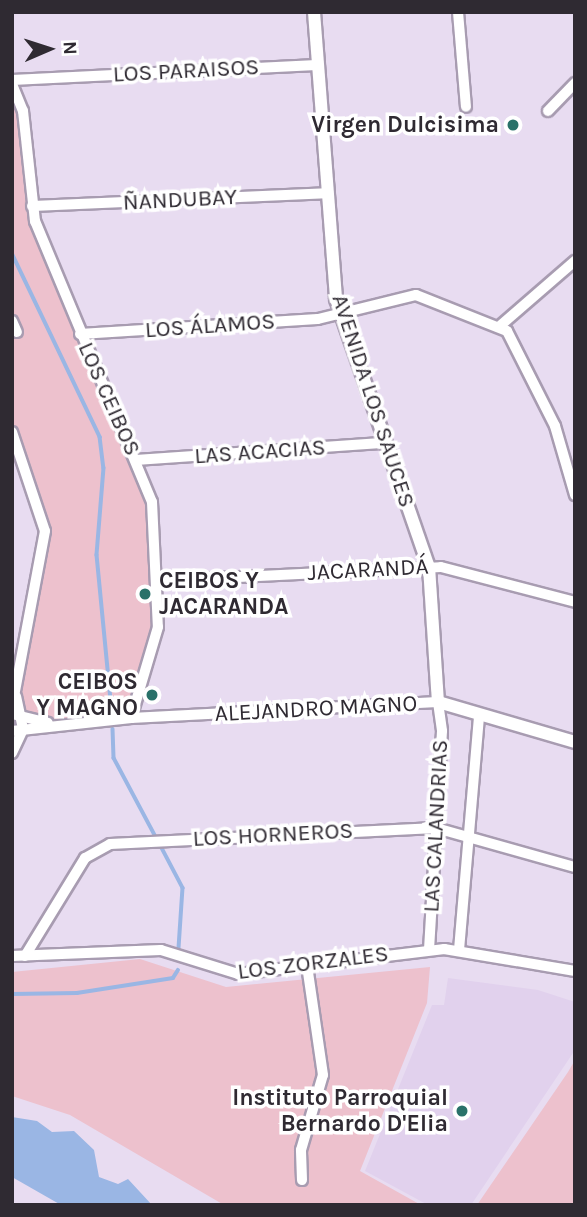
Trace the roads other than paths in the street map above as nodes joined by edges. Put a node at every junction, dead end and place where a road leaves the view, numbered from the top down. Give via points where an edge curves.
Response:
1 (314, 12) edge
2 (458, 12) edge
3 (317, 65) junction
4 (12, 82) edge
5 (575, 83) edge
6 (466, 107) dead end
7 (548, 111) dead end
8 (327, 193) junction
9 (32, 206) junction
10 (575, 261) edge
11 (340, 315) junction
12 (12, 321) edge
13 (501, 325) junction
14 (17, 332) dead end
15 (80, 334) junction
16 (12, 432) edge
17 (383, 443) junction
18 (137, 460) junction
19 (575, 495) edge
20 (429, 567) junction
21 (157, 581) junction
22 (575, 602) edge
23 (16, 696) junction
24 (438, 702) junction
25 (12, 707) edge
26 (17, 716) edge
27 (479, 717) junction
28 (131, 718) junction
29 (52, 723) junction
30 (18, 730) edge
31 (575, 742) edge
32 (12, 753) edge
33 (436, 828) junction
34 (465, 836) junction
35 (575, 867) edge
36 (429, 950) junction
37 (459, 950) junction
38 (12, 956) edge
39 (26, 956) junction
40 (307, 965) junction
41 (575, 971) edge
42 (302, 1180) dead end

1 - 3 main road, AVENIDA LOS SAUCES
2 - 6 street
3 - 4 street, LOS PARAISOS
3 - 8 main road, AVENIDA LOS SAUCES
4 - 9 street, LOS CEIBOS via 23,111
5 - 7 street
8 - 9 street, ÑANDUBAY
8 - 11 main road, AVENIDA LOS SAUCES
9 - 15 street, LOS CEIBOS
10 - 13 street
11 - 13 street, LOS ÁLAMOS via 409,294
11 - 15 street, LOS ÁLAMOS
11 - 17 main road, AVENIDA LOS SAUCES
12 - 14 street
13 - 19 street via 555,426
15 - 18 street, LOS CEIBOS
16 - 23 street via 45,531
17 - 18 street, LAS ACACIAS
17 - 20 main road, AVENIDA LOS SAUCES
18 - 21 street, LOS CEIBOS via 152,502
20 - 21 street, JACARANDÁ
20 - 22 street, JACARANDÁ
20 - 24 main road, AVENIDA LOS SAUCES
21 - 28 street, LOS CEIBOS via 156,637
23 - 25 street
23 - 26 street
24 - 27 main road, ALEJANDRO MAGNO
24 - 28 street, ALEJANDRO MAGNO
24 - 33 street, LAS CALANDRIAS
26 - 29 street, ALEJANDRO MAGNO
26 - 30 street
27 - 31 main road, ALEJANDRO MAGNO
27 - 34 street, LAS CALANDRIAS
28 - 29 street, ALEJANDRO MAGNO
29 - 30 street, ALEJANDRO MAGNO
30 - 32 street
33 - 34 street, LOS HORNEROS
33 - 36 street, LAS CALANDRIAS
33 - 39 street, LOS HORNEROS via 100,847 85,858
34 - 35 street, LOS HORNEROS
34 - 37 street, LAS CALANDRIAS
36 - 37 street, LOS ZORZALES
36 - 40 street, LOS ZORZALES
37 - 41 street, LOS ZORZALES
38 - 39 street, LOS ZORZALES
39 - 40 street, LOS ZORZALES via 161,950 229,974
40 - 42 street via 323,1074 301,1150

